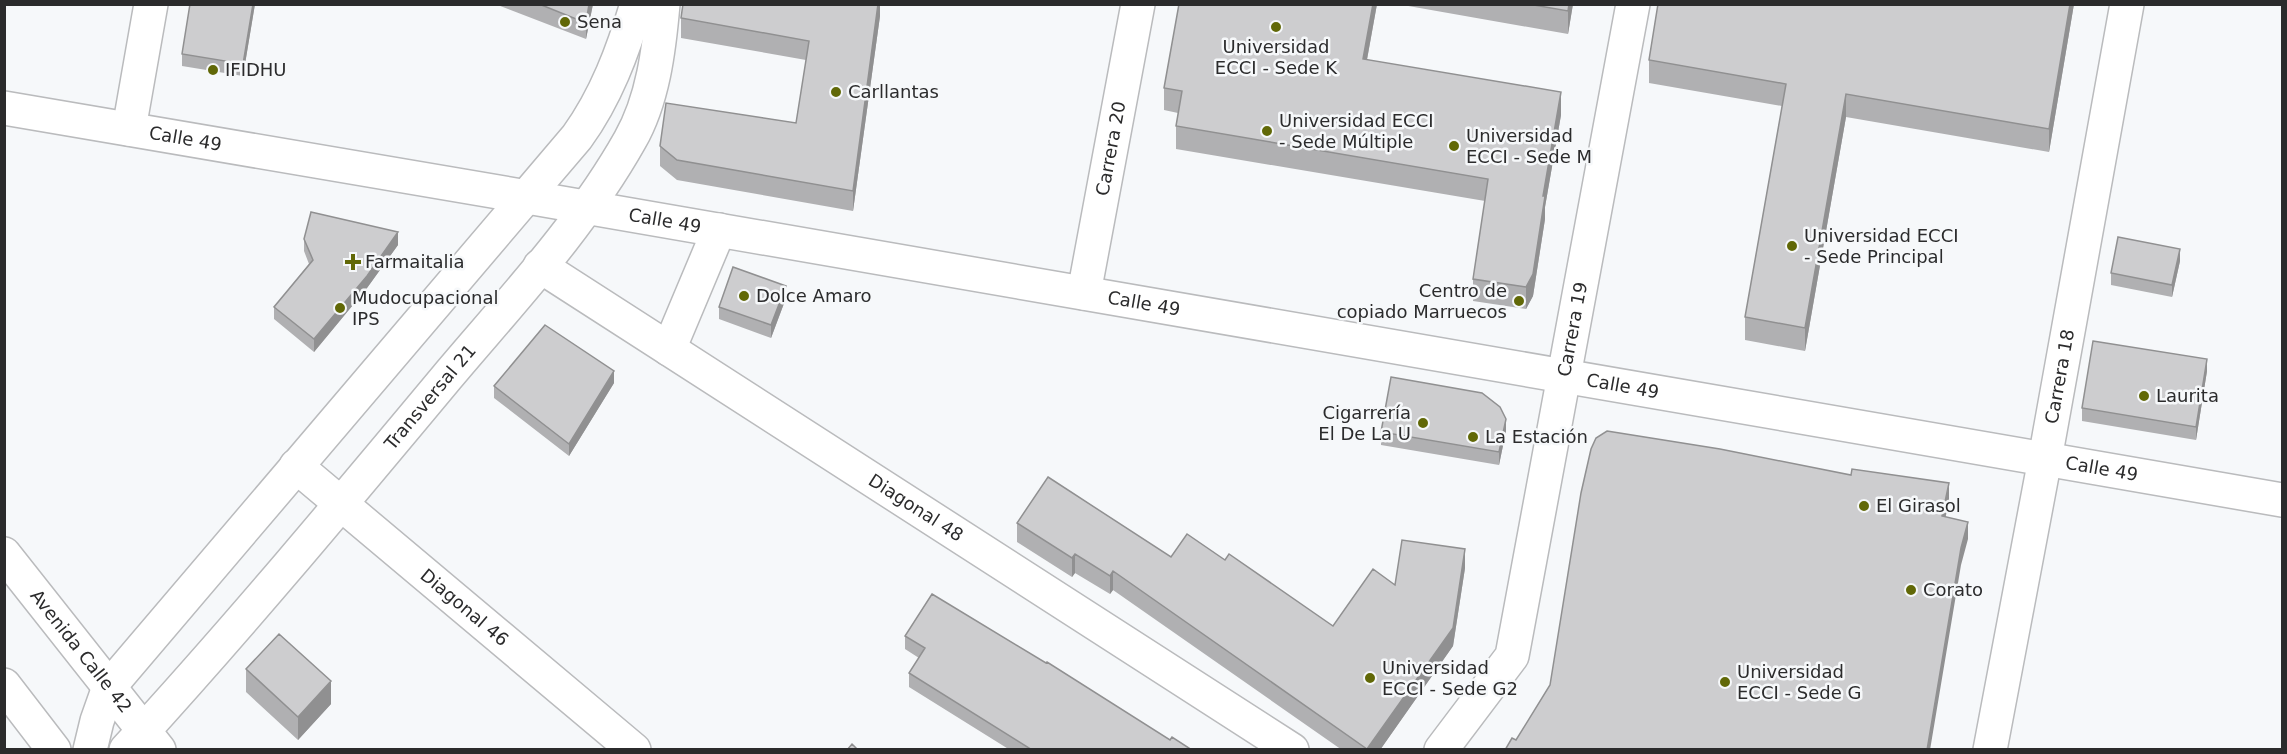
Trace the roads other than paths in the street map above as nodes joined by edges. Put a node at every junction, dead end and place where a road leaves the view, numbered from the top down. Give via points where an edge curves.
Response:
1 (151, 4) edge
2 (637, 4) edge
3 (663, 4) edge
4 (1138, 4) edge
5 (1633, 4) edge
6 (2127, 4) edge
7 (4, 108) edge
8 (129, 129) junction
9 (527, 197) junction
10 (588, 207) junction
11 (719, 230) junction
12 (540, 266) junction
13 (1084, 293) junction
14 (669, 349) junction
15 (1563, 376) junction
16 (2045, 459) junction
17 (296, 466) junction
18 (2283, 500) edge
19 (341, 505) junction
20 (4, 554) edge
21 (4, 685) edge
22 (109, 687) junction
23 (143, 743) edge
24 (54, 750) edge
25 (90, 750) edge
26 (634, 750) edge
27 (1292, 750) edge
28 (1441, 750) edge
29 (1990, 750) edge

1 - 8 street
2 - 9 street via 611,78 591,117
3 - 10 street, Transversal 21 via 660,42 643,112
4 - 13 street, Carrera 20
5 - 15 street, Carrera 19
6 - 16 street, Carrera 18
7 - 8 street, Calle 49
8 - 9 street, Calle 49
9 - 10 street, Calle 49
9 - 17 street
10 - 11 street, Calle 49
10 - 12 street, Transversal 21
11 - 13 street, Calle 49
11 - 14 street
12 - 14 street, Diagonal 48
12 - 19 street, Transversal 21
13 - 15 street, Calle 49
14 - 27 street, Diagonal 48
15 - 16 street, Calle 49
15 - 28 street, Carrera 19 via 1512,656
16 - 18 street, Calle 49
16 - 29 street, Carrera 18
17 - 19 street, Diagonal 46
17 - 22 street
19 - 23 street, Transversal 21
19 - 26 street, Diagonal 46
20 - 22 street, Avenida Calle 42
21 - 24 street
22 - 23 street, Avenida Calle 42
22 - 25 street

